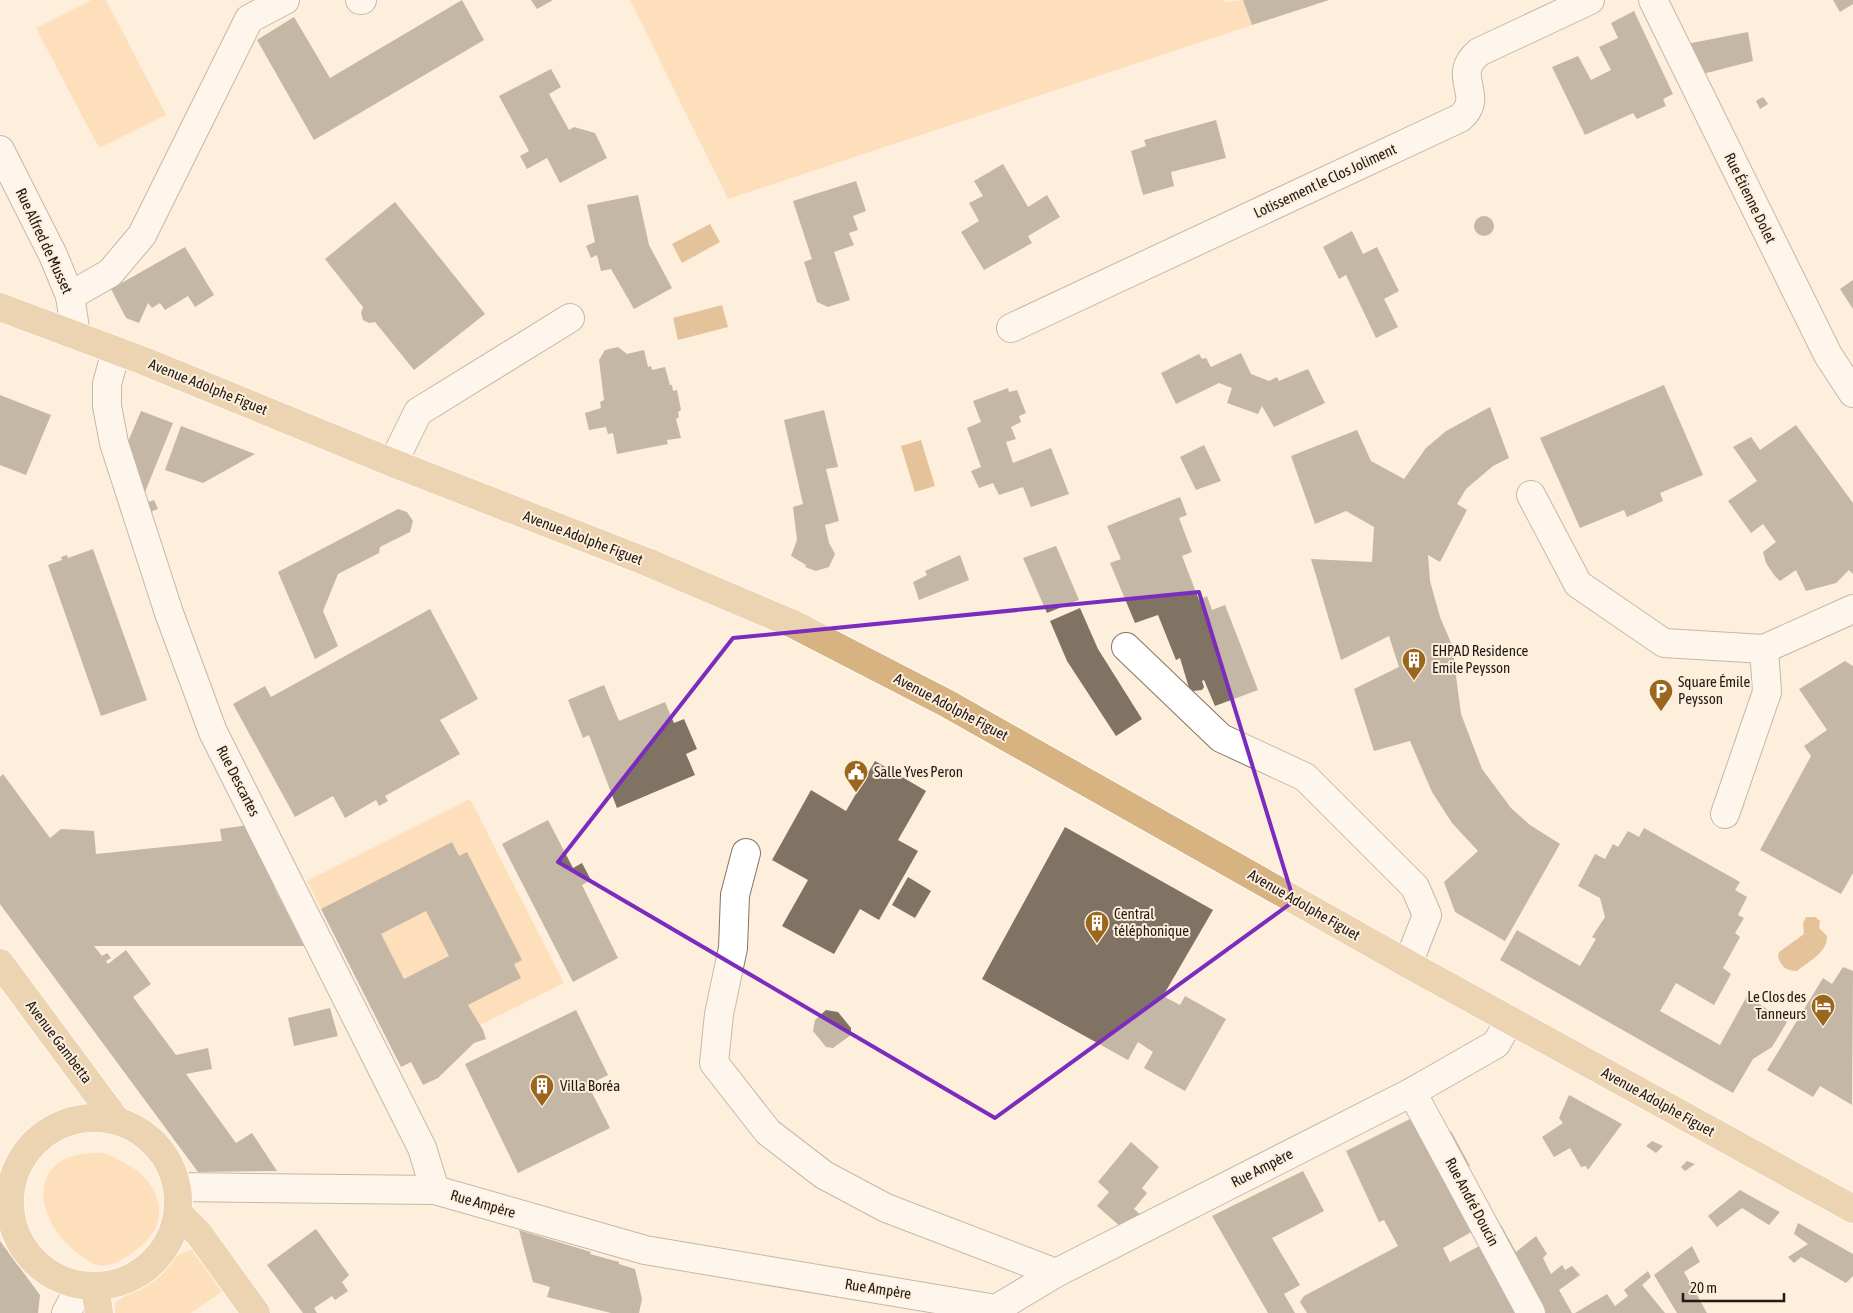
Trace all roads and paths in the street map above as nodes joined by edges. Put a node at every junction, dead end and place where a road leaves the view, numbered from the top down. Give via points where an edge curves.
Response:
1 (285, 0) edge
2 (1590, 0) edge
3 (1653, 0) edge
4 (0, 150) edge
5 (70, 296) junction
6 (0, 307) edge
7 (570, 318) dead end
8 (1011, 328) dead end
9 (76, 335) junction
10 (116, 351) junction
11 (1853, 393) edge
12 (392, 463) junction
13 (1530, 495) dead end
14 (1853, 609) edge
15 (1126, 647) dead end
16 (1764, 649) junction
17 (1725, 814) dead end
18 (746, 853) dead end
19 (0, 963) edge
20 (1408, 964) junction
21 (1510, 1020) junction
22 (1412, 1092) junction
23 (117, 1121) junction
24 (5, 1183) edge
25 (434, 1190) junction
26 (177, 1200) junction
27 (1853, 1209) edge
28 (1056, 1273) junction
29 (92, 1295) edge
30 (254, 1312) edge
31 (66, 1313) edge
32 (1532, 1313) edge

1 - 5 street via 249,19 142,235 110,273
2 - 8 street, Lotissement le Clos Joliment via 1479,52 1469,60 1465,75 1471,98 1469,110 1460,118
3 - 11 street, Rue Étienne Dolet via 1828,355
4 - 5 street, Rue Alfred de Musset
5 - 9 street, Rue Alfred de Musset
6 - 9 main road, Avenue Adolphe Figuet
7 - 12 street via 418,412
9 - 10 main road, Avenue Adolphe Figuet
10 - 12 main road, Avenue Adolphe Figuet
10 - 25 street, Rue Descartes via 107,384 114,443 169,612 213,732 422,1148
12 - 20 main road, Avenue Adolphe Figuet via 647,562 793,624 948,704
13 - 16 street via 1578,584 1664,644
14 - 16 street
15 - 20 street via 1221,738 1305,777 1414,887 1427,915
16 - 17 street via 1767,692
18 - 28 street via 735,895 733,948 719,1014 714,1063 768,1132 824,1175 886,1208
19 - 23 main road, Avenue Gambetta
20 - 21 main road, Avenue Adolphe Figuet
21 - 22 street, Rue Ampère via 1496,1044
21 - 27 main road, Avenue Adolphe Figuet
22 - 28 street, Rue Ampère
22 - 32 street, Rue André Doucin
23 - 24 main road, Avenue Gambetta via 90,1117 64,1122 41,1135
23 - 26 main road, Avenue Gambetta via 138,1130 156,1145 169,1164
24 - 29 main road, Avenue Gambetta via 10,1218 19,1242 35,1263 56,1278
25 - 26 street, Rue Ampère
25 - 28 street, Rue Ampère via 645,1250 996,1309
26 - 29 main road, Avenue Gambetta via 169,1242 150,1265 125,1281
26 - 30 main road, Avenue Gambetta
29 - 31 street

